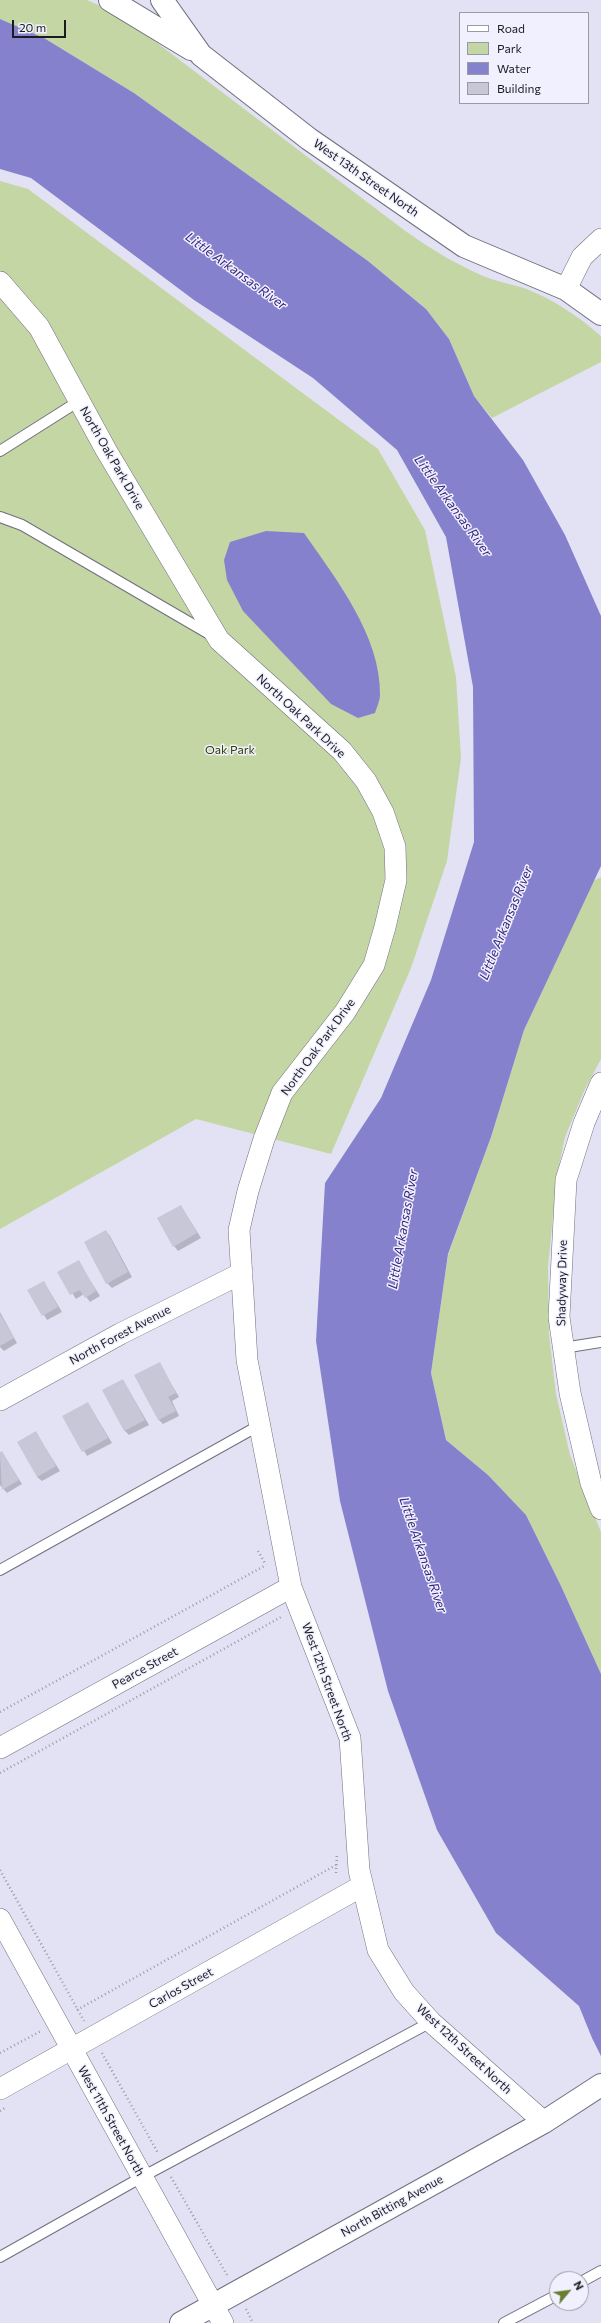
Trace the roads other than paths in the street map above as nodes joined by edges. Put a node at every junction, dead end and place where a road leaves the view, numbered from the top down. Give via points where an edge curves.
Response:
1 (110, 0) edge
2 (162, 0) edge
3 (201, 55) junction
4 (601, 239) edge
5 (0, 282) edge
6 (566, 289) junction
7 (601, 314) edge
8 (79, 401) junction
9 (0, 451) edge
10 (0, 517) edge
11 (219, 640) junction
12 (601, 1083) edge
13 (242, 1273) junction
14 (601, 1342) edge
15 (563, 1348) junction
16 (0, 1400) edge
17 (260, 1425) junction
18 (601, 1509) edge
19 (0, 1570) edge
20 (285, 1591) junction
21 (0, 1748) edge
22 (362, 1886) junction
23 (0, 1919) edge
24 (431, 2022) junction
25 (72, 2049) junction
26 (601, 2085) edge
27 (0, 2089) edge
28 (544, 2122) junction
29 (142, 2177) junction
30 (0, 2257) edge
31 (601, 2271) edge
32 (589, 2278) edge
33 (549, 2299) edge
34 (218, 2314) edge
35 (181, 2323) edge
36 (504, 2323) edge

1 - 3 street
2 - 3 street, West 13th Street North
3 - 6 street, West 13th Street North via 309,138 464,246
4 - 6 street via 582,257
5 - 8 street, North Oak Park Drive via 39,328
6 - 7 street, West 13th Street North
8 - 9 lane
8 - 11 street, North Oak Park Drive
10 - 11 lane via 22,525
11 - 13 street, North Oak Park Drive via 342,751 366,781 383,812 395,847 396,880 374,965 345,1012 282,1093 264,1139 239,1230
12 - 15 street, Shadyway Drive via 584,1123 566,1180 559,1318
13 - 16 street, North Forest Avenue via 120,1334
13 - 17 street, West 12th Street North via 247,1360
14 - 15 lane
15 - 18 street, Shadyway Drive via 570,1393 589,1475
17 - 19 lane
17 - 20 street, West 12th Street North
20 - 21 street, Pearce Street
20 - 22 street, West 12th Street North via 350,1738
22 - 24 street, West 12th Street North via 378,1950 404,1992
22 - 25 street, Carlos Street
23 - 25 street, West 11th Street North
24 - 28 street, West 12th Street North
24 - 29 lane
25 - 27 street, Carlos Street
25 - 29 street, West 11th Street North
26 - 28 street, North Bitting Avenue
28 - 34 street, North Bitting Avenue via 236,2292
29 - 30 lane
29 - 34 street, West 11th Street North
31 - 32 lane
33 - 36 lane
34 - 35 street, North Bitting Avenue

